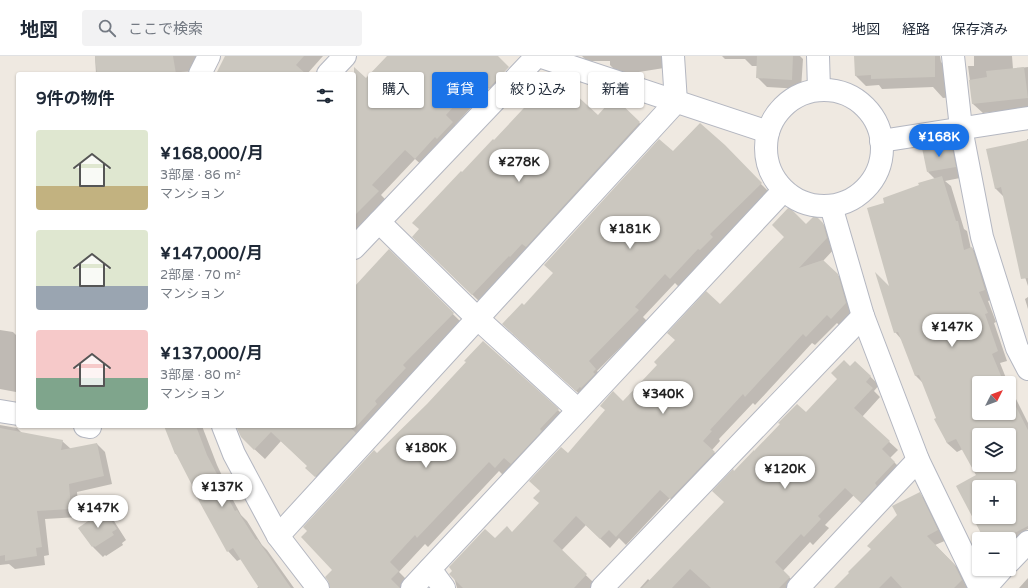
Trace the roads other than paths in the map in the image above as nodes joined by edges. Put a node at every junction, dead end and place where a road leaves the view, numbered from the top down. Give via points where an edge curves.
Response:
1 (209, 56) edge
2 (345, 56) edge
3 (538, 56) edge
4 (673, 56) edge
5 (818, 56) edge
6 (953, 56) edge
7 (201, 72) edge
8 (330, 72) edge
9 (819, 90) junction
10 (676, 102) junction
11 (1028, 118) edge
12 (961, 128) junction
13 (768, 132) junction
14 (881, 141) junction
15 (783, 191) junction
16 (832, 206) junction
17 (379, 222) junction
18 (356, 246) edge
19 (863, 316) junction
20 (477, 318) junction
21 (1028, 369) edge
22 (578, 410) junction
23 (0, 411) edge
24 (16, 414) edge
25 (224, 428) edge
26 (918, 460) junction
27 (278, 536) junction
28 (1028, 542) edge
29 (1016, 555) edge
30 (430, 570) junction
31 (996, 576) edge
32 (318, 588) edge
33 (412, 588) edge
34 (444, 588) edge
35 (602, 588) edge
36 (798, 588) edge
37 (980, 588) edge
38 (985, 588) edge

1 - 7 street
2 - 8 street
3 - 10 street
3 - 17 street
4 - 10 street
5 - 9 street
6 - 12 street
9 - 13 street via 800,94 784,104 772,119
9 - 14 street via 838,91 856,99 870,112 879,129
10 - 13 street
10 - 20 street
11 - 12 street
12 - 14 street
12 - 21 street via 982,237 1017,348
13 - 15 street via 765,157 771,175
14 - 16 street via 883,149 879,168 870,185 856,198
15 - 16 street via 799,202 818,207
15 - 22 street
16 - 19 street
17 - 18 street
17 - 20 street
19 - 26 street
19 - 35 street
20 - 22 street
20 - 27 street
22 - 30 street
23 - 24 street
25 - 27 street via 234,454
26 - 36 street
26 - 37 street
27 - 32 street
28 - 29 street
30 - 33 street
30 - 34 street
31 - 38 street

